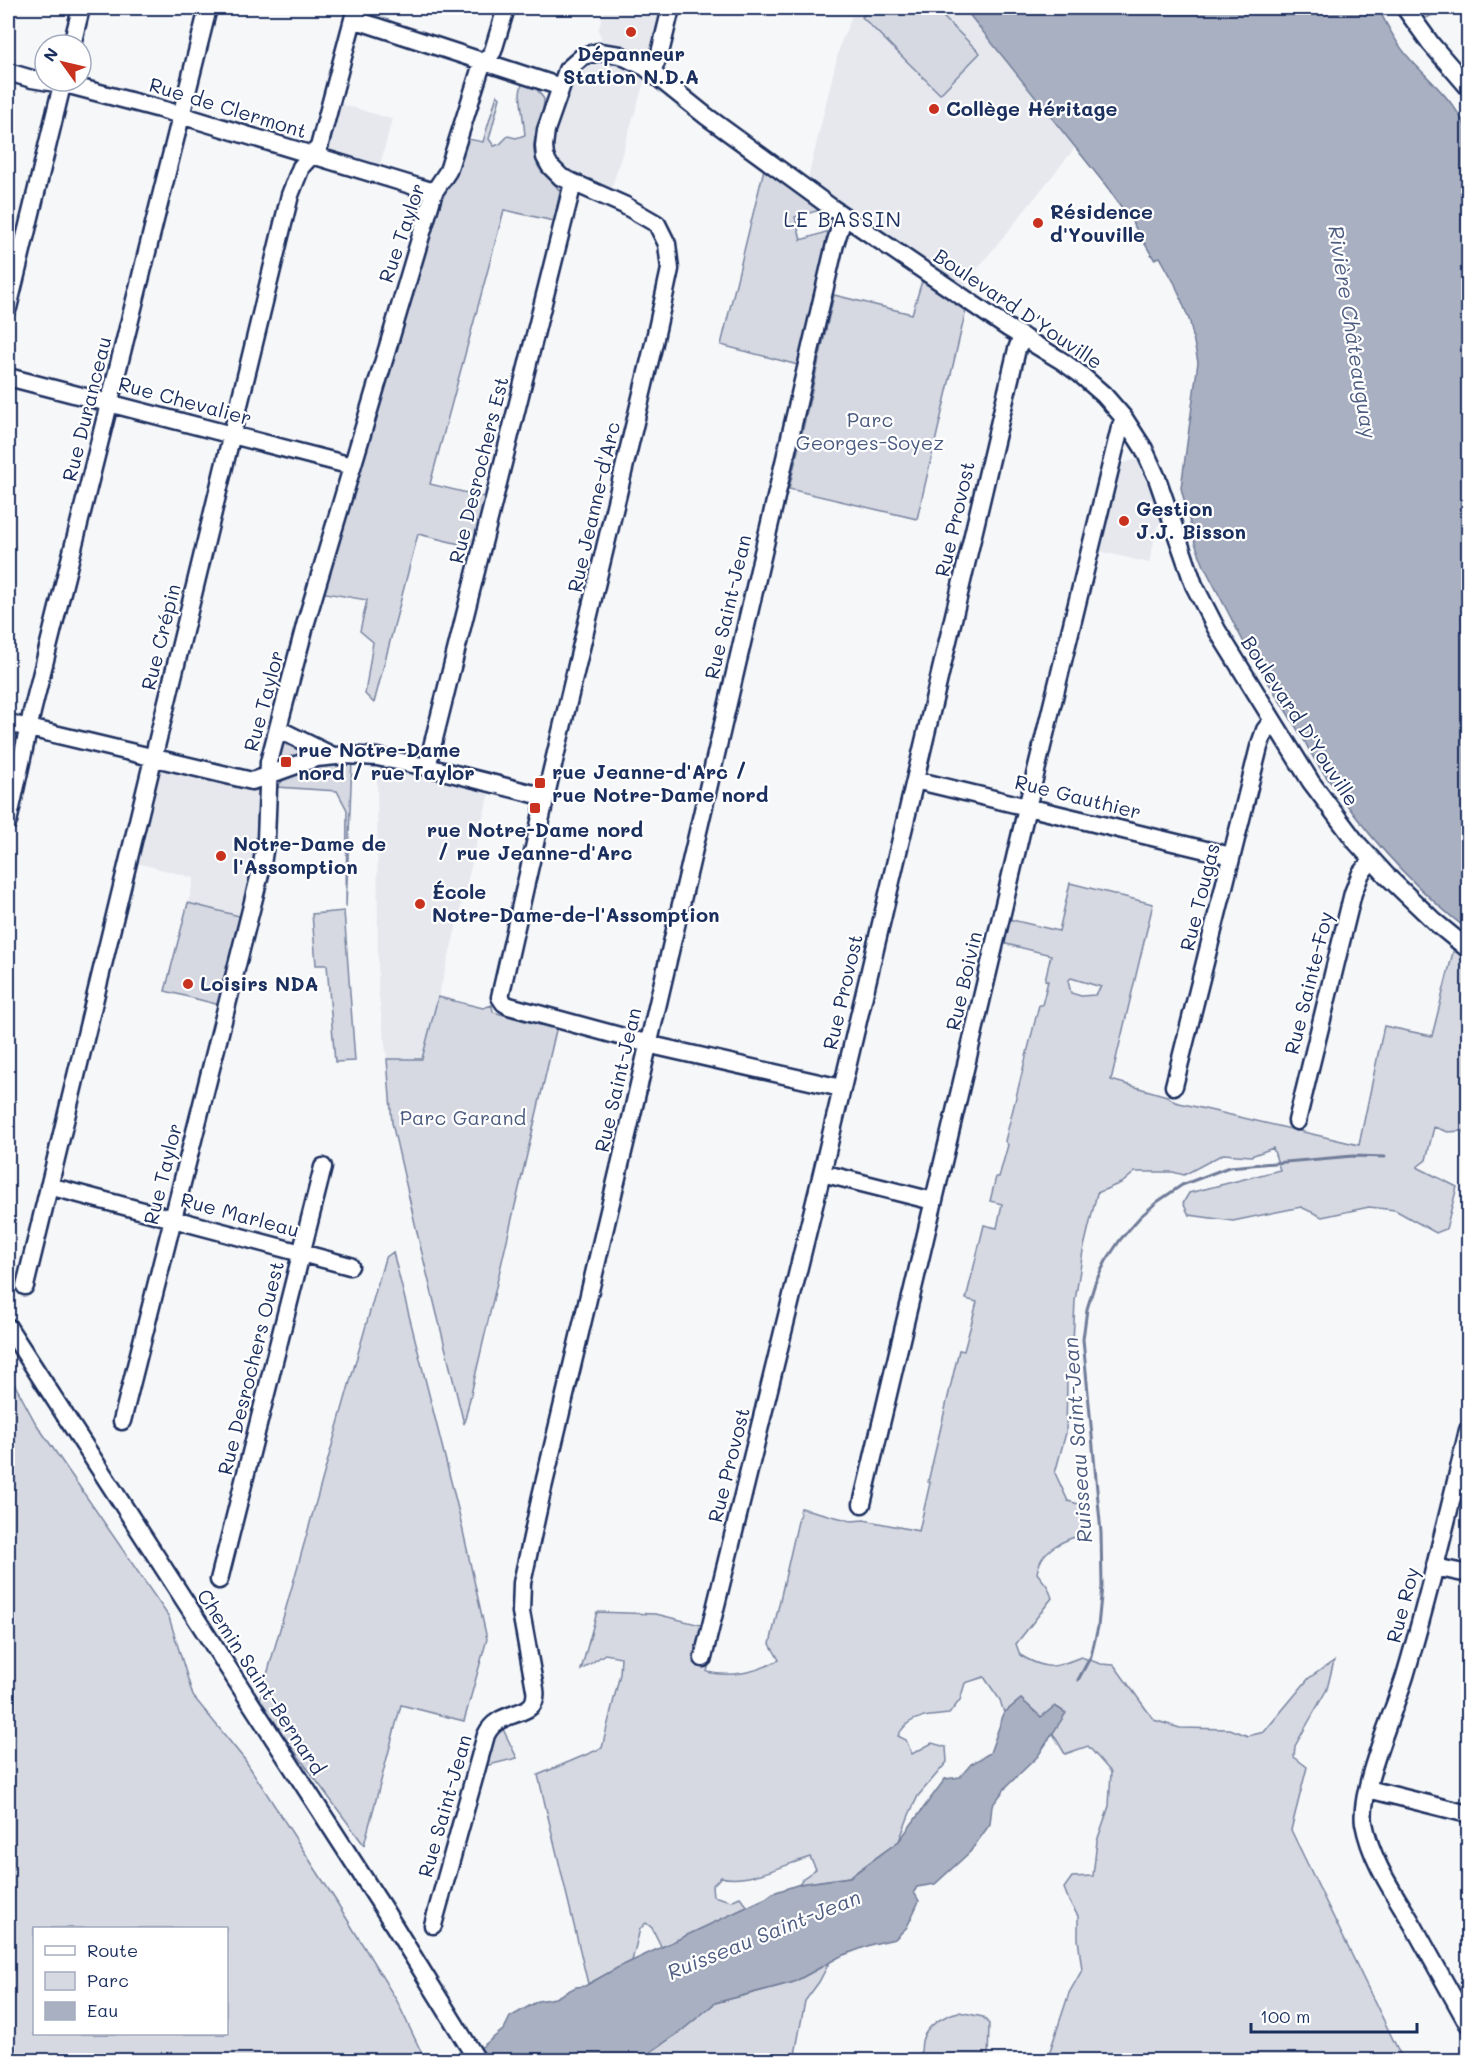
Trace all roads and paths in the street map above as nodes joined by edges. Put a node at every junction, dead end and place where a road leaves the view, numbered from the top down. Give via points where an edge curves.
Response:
1 (81, 8) edge
2 (208, 8) edge
3 (506, 8) edge
4 (671, 8) edge
5 (1405, 8) edge
6 (355, 13) edge
7 (75, 33) edge
8 (487, 62) junction
9 (8, 72) edge
10 (652, 72) junction
11 (33, 77) edge
12 (561, 87) junction
13 (1468, 87) edge
14 (93, 91) edge
15 (60, 93) edge
16 (182, 116) junction
17 (311, 155) junction
18 (573, 183) junction
19 (434, 192) junction
20 (846, 218) junction
21 (8, 308) edge
22 (1022, 336) junction
23 (8, 377) edge
24 (110, 403) junction
25 (1124, 418) junction
26 (232, 435) junction
27 (1144, 449) junction
28 (352, 466) junction
29 (1110, 469) junction
30 (1272, 721) junction
31 (8, 723) edge
32 (30, 728) junction
33 (278, 729) junction
34 (330, 755) junction
35 (153, 759) junction
36 (427, 767) junction
37 (269, 776) junction
38 (915, 780) junction
39 (546, 797) junction
40 (1028, 807) junction
41 (8, 822) edge
42 (1231, 856) junction
43 (1372, 860) junction
44 (1468, 949) edge
45 (648, 1044) junction
46 (1174, 1086) dead end
47 (841, 1088) junction
48 (1297, 1121) dead end
49 (323, 1167) dead end
50 (822, 1173) junction
51 (49, 1186) junction
52 (933, 1201) junction
53 (173, 1219) junction
54 (302, 1253) junction
55 (350, 1266) dead end
56 (25, 1286) dead end
57 (8, 1327) edge
58 (122, 1421) dead end
59 (1468, 1430) edge
60 (862, 1504) dead end
61 (1435, 1567) junction
62 (1468, 1574) edge
63 (219, 1580) dead end
64 (703, 1658) dead end
65 (1368, 1789) junction
66 (1468, 1814) edge
67 (433, 1925) dead end
68 (1464, 2004) edge
69 (1468, 2024) edge
70 (475, 2057) edge

1 - 7 street
2 - 16 street, Rue Duranceau
3 - 8 street, Rue Taylor
4 - 10 street
5 - 13 street
6 - 8 street
6 - 17 street, Rue Crépin via 319,147
8 - 12 street
8 - 19 street, Rue Taylor via 480,70 448,171
9 - 11 street, Rue de Clermont
10 - 12 street, Boulevard D'Youville via 620,55 590,54 571,65
10 - 20 street, Boulevard D'Youville
12 - 18 street, Rue Jeanne-d'Arc via 546,130 544,152 556,172
14 - 16 street, Rue de Clermont
15 - 21 street
16 - 17 street, Rue de Clermont
16 - 24 street, Rue Duranceau
17 - 19 street, Rue de Clermont
17 - 26 street, Rue Crépin via 301,167 290,195
18 - 36 street, Rue Desrochers Est
18 - 39 street, Rue Jeanne-d'Arc via 657,224 667,244 670,269
19 - 28 street, Rue Taylor
20 - 22 street, Boulevard D'Youville
20 - 45 street, Rue Saint-Jean via 834,250
22 - 25 street, Boulevard D'Youville via 1080,374
22 - 38 street, Rue Provost
23 - 24 street, Rue Chevalier
24 - 26 street, Rue Chevalier
24 - 32 street, Rue Duranceau
25 - 27 street, Boulevard D'Youville
25 - 29 street, Rue Boivin
26 - 28 street, Rue Chevalier
26 - 35 street, Rue Crépin
27 - 29 street via 1122,453
27 - 30 street, Boulevard D'Youville via 1194,585
28 - 33 street, Rue Taylor
29 - 40 street, Rue Boivin
30 - 42 street, Rue Tougas via 1258,747
30 - 43 street, Boulevard D'Youville via 1321,797
31 - 32 street
32 - 35 street
32 - 41 street, Rue Duranceau
33 - 34 street
33 - 37 street, Rue Taylor
34 - 36 street via 377,757
34 - 37 street
35 - 37 street via 252,781
35 - 51 street, Rue Crépin
36 - 39 street
37 - 53 street, Rue Taylor via 261,870
38 - 40 street, Rue Gauthier
38 - 47 street, Rue Provost
39 - 45 street, Rue Jeanne-d'Arc via 500,997 515,1008
40 - 42 street, Rue Gauthier
40 - 52 street, Rue Boivin
42 - 46 street, Rue Tougas
43 - 44 street, Boulevard D'Youville
43 - 48 street, Rue Sainte-Foy via 1361,873 1353,893
45 - 47 street
45 - 67 street, Rue Saint-Jean via 522,1583 521,1612 535,1700 531,1708 490,1725
47 - 50 street, Rue Provost
49 - 54 street, Rue Desrochers Ouest
50 - 52 street
50 - 64 street, Rue Provost
51 - 53 street, Rue Marleau
51 - 56 street, Rue Crépin
52 - 60 street, Rue Boivin
53 - 54 street, Rue Marleau
53 - 58 street, Rue Taylor
54 - 55 street, Rue Marleau
54 - 63 street, Rue Desrochers Ouest
57 - 70 street, Chemin Saint-Bernard
59 - 61 street, Rue Roy
61 - 62 street
61 - 65 street, Rue Roy via 1405,1677
65 - 66 street
65 - 68 street, Rue Roy via 1364,1821 1373,1853
68 - 69 street, Rue Roy

